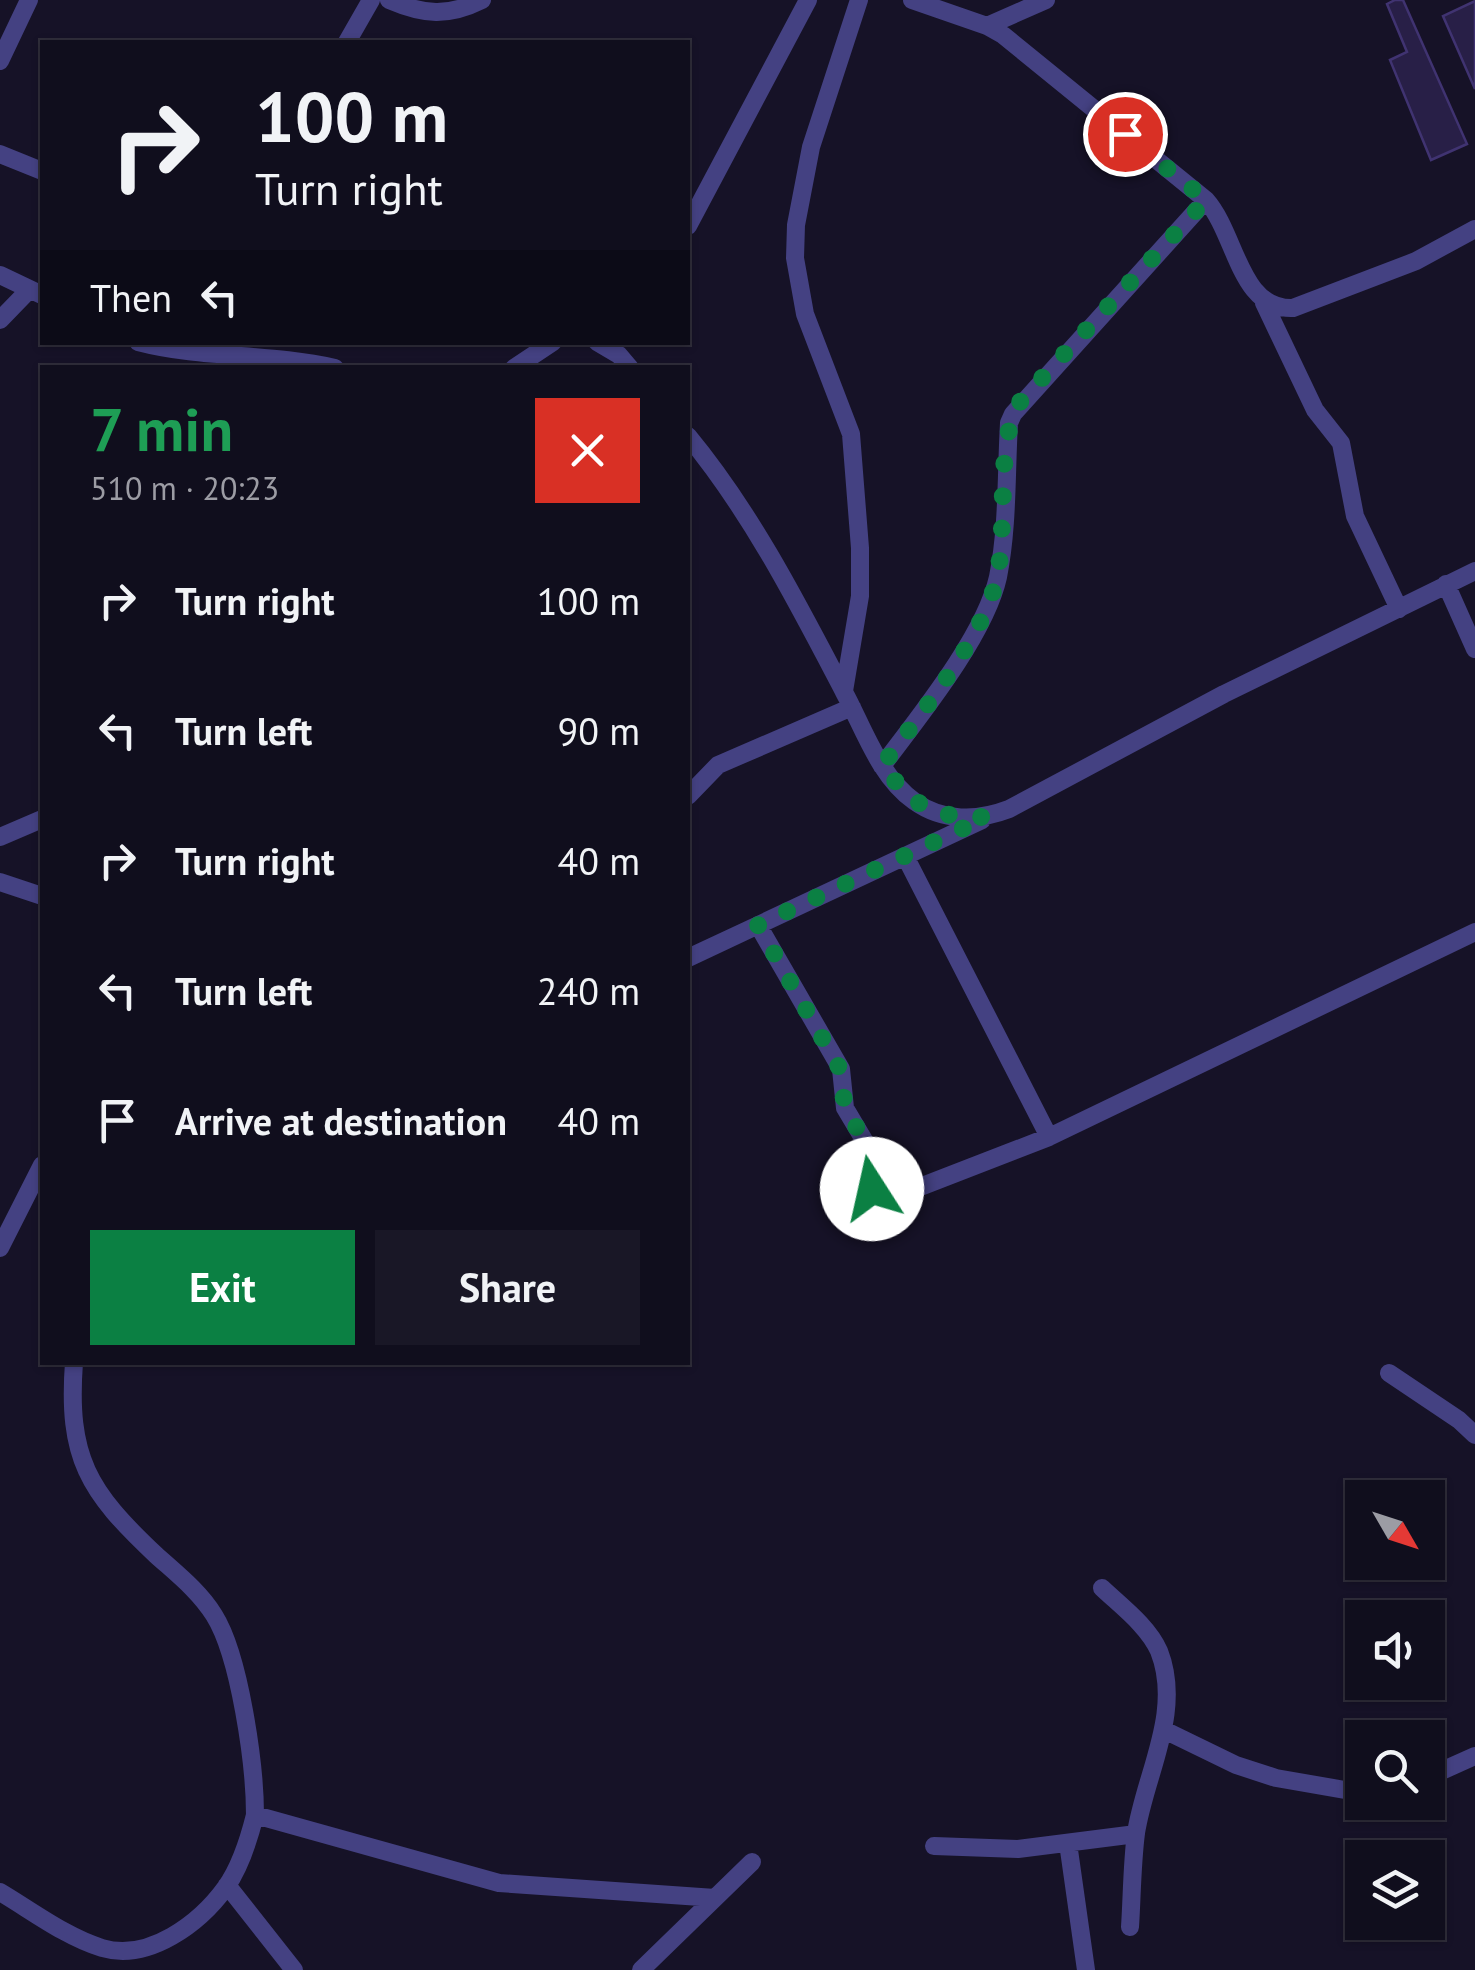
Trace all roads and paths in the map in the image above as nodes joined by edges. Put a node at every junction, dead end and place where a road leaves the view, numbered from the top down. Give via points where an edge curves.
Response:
1 (29, 0) edge
2 (371, 0) edge
3 (389, 0) edge
4 (482, 0) edge
5 (808, 0) edge
6 (859, 0) edge
7 (912, 0) edge
8 (1046, 0) edge
9 (987, 26) junction
10 (348, 40) edge
11 (0, 61) edge
12 (0, 154) edge
13 (40, 170) edge
14 (1206, 200) junction
15 (690, 222) edge
16 (1475, 229) edge
17 (0, 276) edge
18 (36, 292) edge
19 (1264, 303) junction
20 (0, 320) edge
21 (145, 345) edge
22 (548, 345) edge
23 (179, 360) edge
24 (317, 365) edge
25 (518, 365) edge
26 (690, 439) edge
27 (1475, 571) edge
28 (1446, 584) junction
29 (1399, 609) junction
30 (1475, 649) edge
31 (848, 699) junction
32 (882, 766) junction
33 (690, 794) edge
34 (987, 817) junction
35 (40, 821) edge
36 (0, 837) edge
37 (905, 856) junction
38 (0, 882) edge
39 (40, 895) edge
40 (758, 925) junction
41 (1475, 932) edge
42 (690, 957) edge
43 (1049, 1138) junction
44 (40, 1169) edge
45 (0, 1248) edge
46 (74, 1365) edge
47 (1388, 1373) dead end
48 (1475, 1435) edge
49 (1102, 1588) dead end
50 (1164, 1730) junction
51 (1475, 1756) edge
52 (1445, 1769) edge
53 (1345, 1789) edge
54 (256, 1815) junction
55 (1136, 1834) junction
56 (1068, 1844) junction
57 (934, 1846) dead end
58 (752, 1862) dead end
59 (227, 1885) junction
60 (0, 1892) edge
61 (715, 1898) junction
62 (1130, 1926) dead end
63 (294, 1970) edge
64 (641, 1970) edge
65 (1086, 1970) edge

1 - 11 street
2 - 10 street
3 - 4 street via 440,14
5 - 15 street
6 - 31 street via 800,188 795,258 805,314 850,434 860,596
7 - 9 street
8 - 9 street
9 - 14 street
12 - 13 street
14 - 19 street
14 - 32 street via 1019,403 1008,423 997,580 938,691
16 - 19 street via 1416,261 1293,308
17 - 18 street
18 - 20 street
19 - 29 street via 1314,410 1341,443 1354,516
21 - 23 street
22 - 25 street
23 - 24 street via 274,358
26 - 31 street via 737,500
27 - 28 street
28 - 29 street
28 - 30 street
29 - 34 street
31 - 32 street
31 - 33 street via 718,765
32 - 34 street via 930,811
34 - 37 street
35 - 36 street
37 - 40 street
37 - 43 street
38 - 39 street
40 - 42 street
40 - 43 street via 840,1069 845,1108 864,1140 877,1196 889,1199
41 - 43 street
44 - 45 street
46 - 54 street via 76,1443 91,1484 117,1518 196,1591 227,1640
47 - 48 street
49 - 50 street via 1157,1648 1165,1680
50 - 53 street via 1236,1765
50 - 55 street
51 - 52 street
54 - 59 street
54 - 61 street via 499,1882
55 - 56 street
55 - 62 street
56 - 57 street
56 - 65 street
58 - 61 street
59 - 60 street via 183,1929 128,1952 102,1948
59 - 63 street
61 - 64 street

